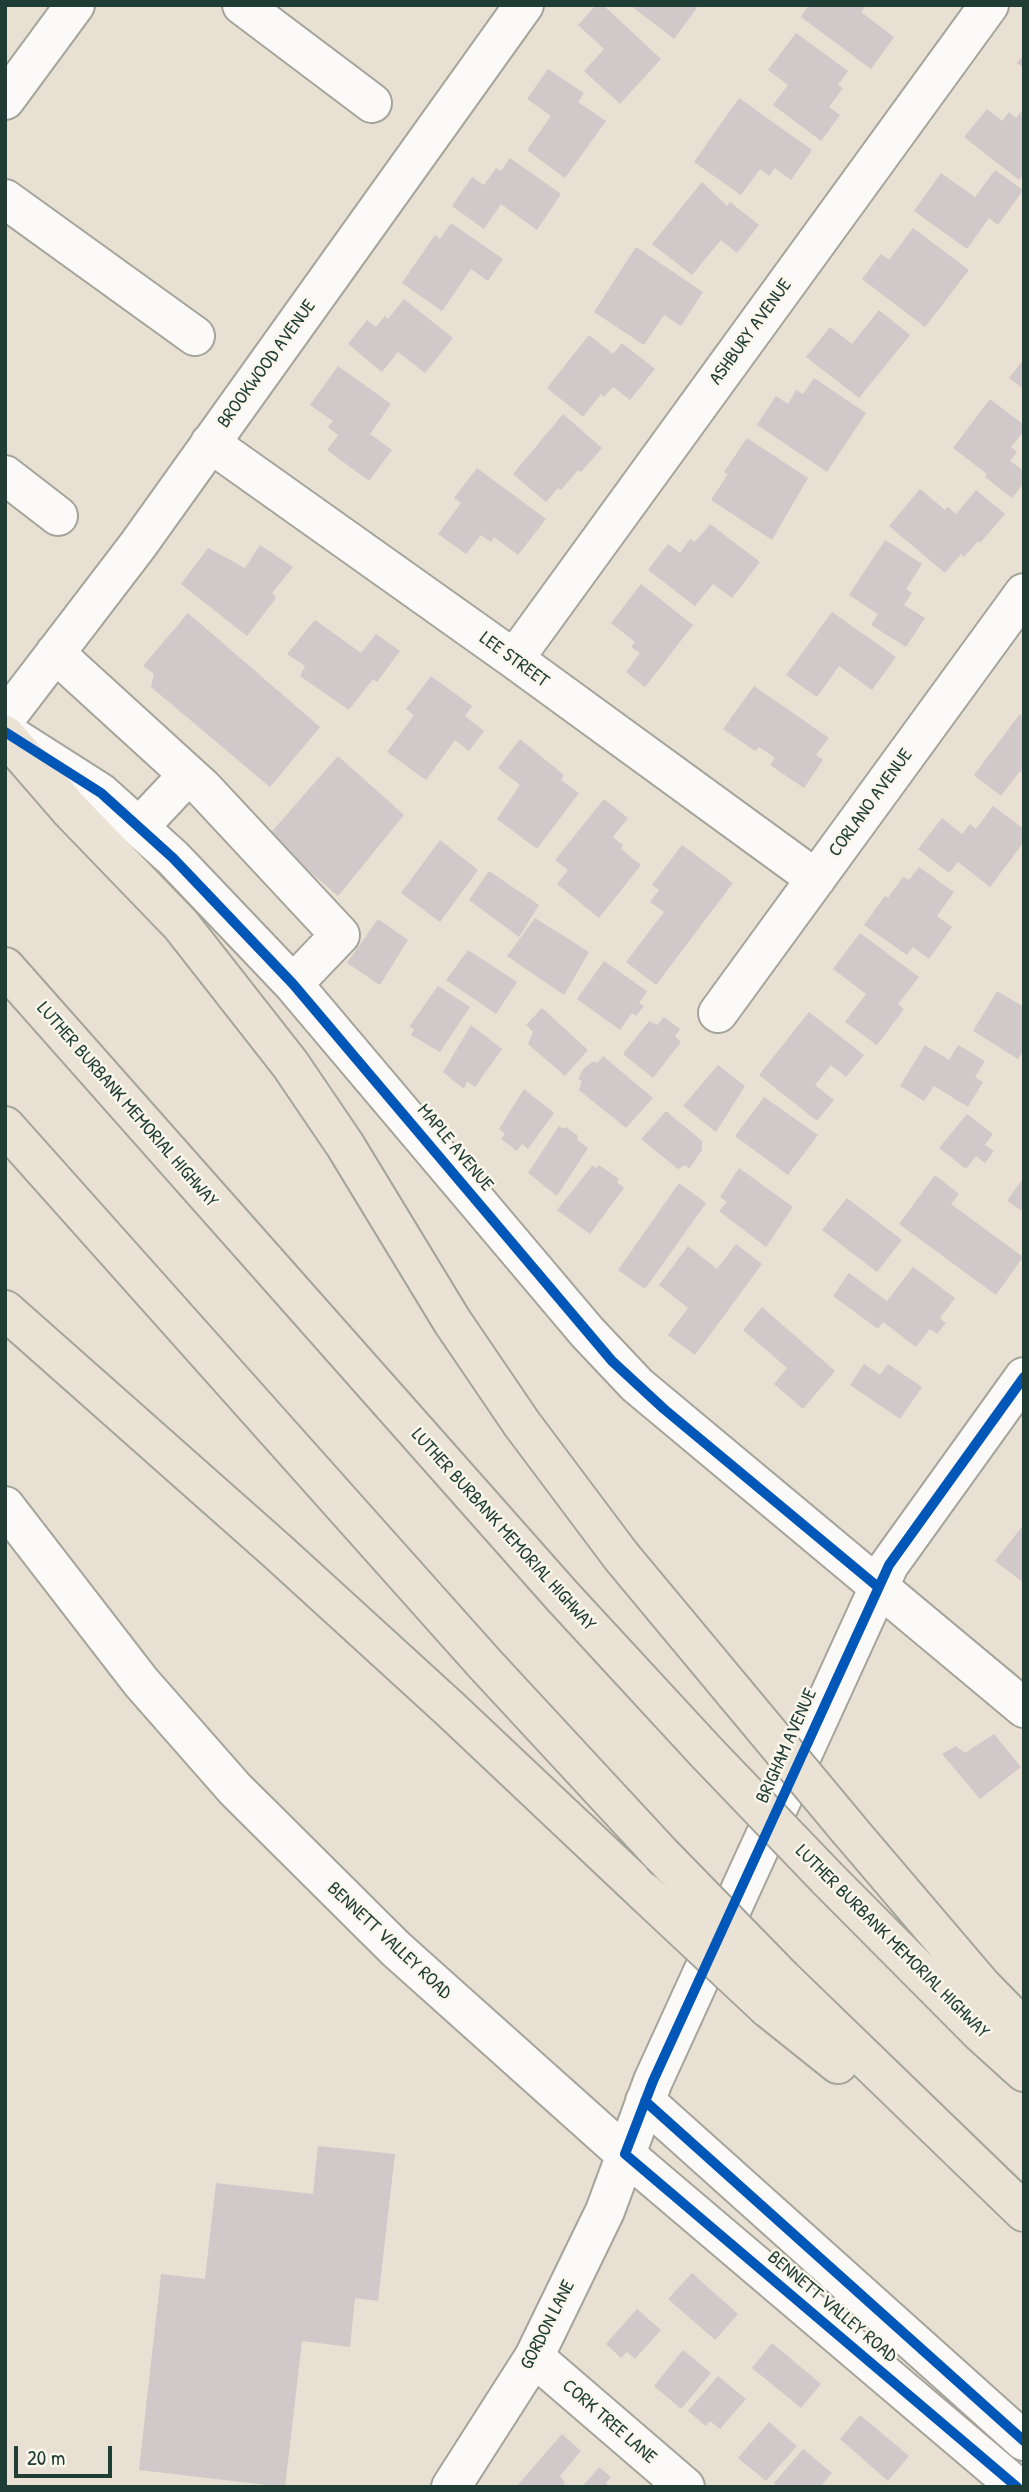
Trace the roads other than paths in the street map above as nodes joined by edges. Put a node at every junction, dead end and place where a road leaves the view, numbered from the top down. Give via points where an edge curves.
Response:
1 (75, 5) edge
2 (242, 5) edge
3 (524, 5) edge
4 (989, 5) edge
5 (5, 100) edge
6 (372, 103) dead end
7 (5, 199) edge
8 (195, 336) dead end
9 (210, 443) junction
10 (5, 475) edge
11 (58, 516) dead end
12 (1024, 593) edge
13 (55, 653) junction
14 (514, 659) junction
15 (5, 719) edge
16 (5, 733) edge
17 (188, 775) junction
18 (140, 826) junction
19 (816, 879) junction
20 (5, 967) edge
21 (293, 984) junction
22 (718, 1013) dead end
23 (5, 1126) edge
24 (5, 1310) edge
25 (1024, 1377) edge
26 (5, 1506) edge
27 (878, 1587) junction
28 (1024, 1708) edge
29 (775, 1993) junction
30 (1024, 2029) edge
31 (1024, 2072) edge
32 (645, 2101) junction
33 (625, 2154) junction
34 (1024, 2213) edge
35 (534, 2357) junction
36 (1024, 2441) edge
37 (452, 2487) edge
38 (685, 2487) edge
39 (1017, 2487) edge

1 - 5 street
2 - 6 street
3 - 9 street, BROOKWOOD AVENUE
4 - 14 street, ASHBURY AVENUE
7 - 8 street
9 - 13 street, BROOKWOOD AVENUE
9 - 14 street, LEE STREET
10 - 11 street
12 - 19 street, CORLANO AVENUE
13 - 15 street, BROOKWOOD AVENUE
13 - 17 street
14 - 19 street, LEE STREET
16 - 18 street, MAPLE AVENUE via 101,793
16 - 30 highway, bridge via 71,811 181,925 290,1063 452,1321 621,1556 982,1986
17 - 18 street
17 - 21 street via 340,935
18 - 21 street, MAPLE AVENUE
19 - 22 street, CORLANO AVENUE
20 - 31 highway, LUTHER BURBANK MEMORIAL HIGHWAY, bridge via 527,1558 827,1878
21 - 27 street, MAPLE AVENUE via 612,1361
23 - 29 highway, bridge via 485,1664 661,1854
24 - 29 highway, bridge via 277,1551 644,1892
25 - 27 street, BRIGHAM AVENUE via 901,1546
26 - 33 street, BENNETT VALLEY ROAD via 102,1635 253,1808 396,1949
27 - 28 street, MAPLE AVENUE
27 - 32 street, BRIGHAM AVENUE
29 - 34 highway
32 - 33 street, BRIGHAM AVENUE
32 - 36 street, BENNETT VALLEY ROAD
33 - 35 street, GORDON LANE via 605,2211
33 - 39 street, BENNETT VALLEY ROAD
35 - 37 street, GORDON LANE
35 - 38 street, CORK TREE LANE

